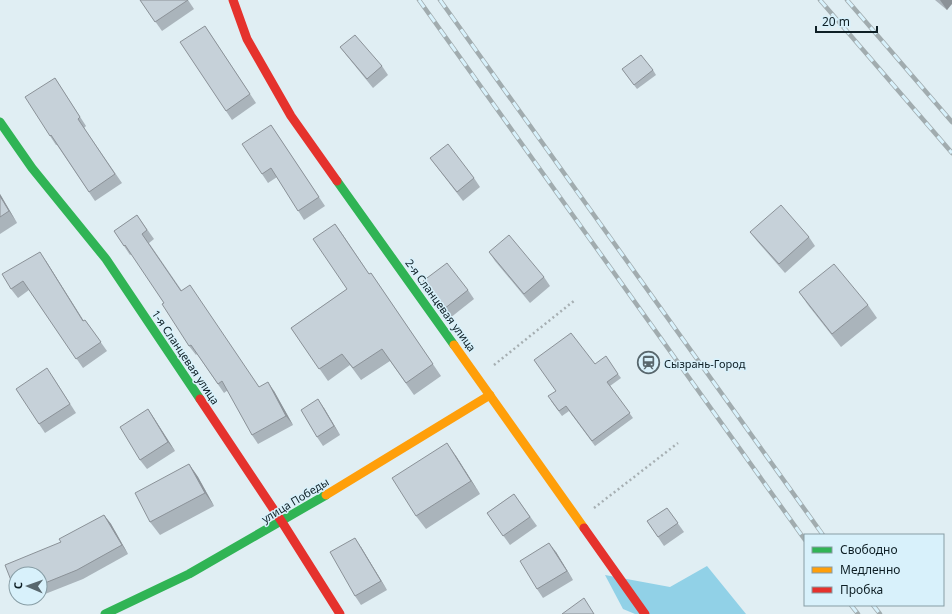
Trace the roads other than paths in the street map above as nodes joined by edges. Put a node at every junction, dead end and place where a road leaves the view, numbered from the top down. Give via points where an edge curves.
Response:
1 (233, 0) edge
2 (0, 122) edge
3 (490, 395) junction
4 (282, 522) junction
5 (106, 614) edge
6 (340, 614) edge
7 (645, 614) edge

1 - 3 street, 2-я Сланцевая улица via 247,38 290,116
2 - 4 street, 1-я Сланцевая улица via 32,168 106,259
3 - 4 street, улица Победы
3 - 7 street, 2-я Сланцевая улица
4 - 5 street, улица Победы via 189,574
4 - 6 street, 1-я Сланцевая улица

